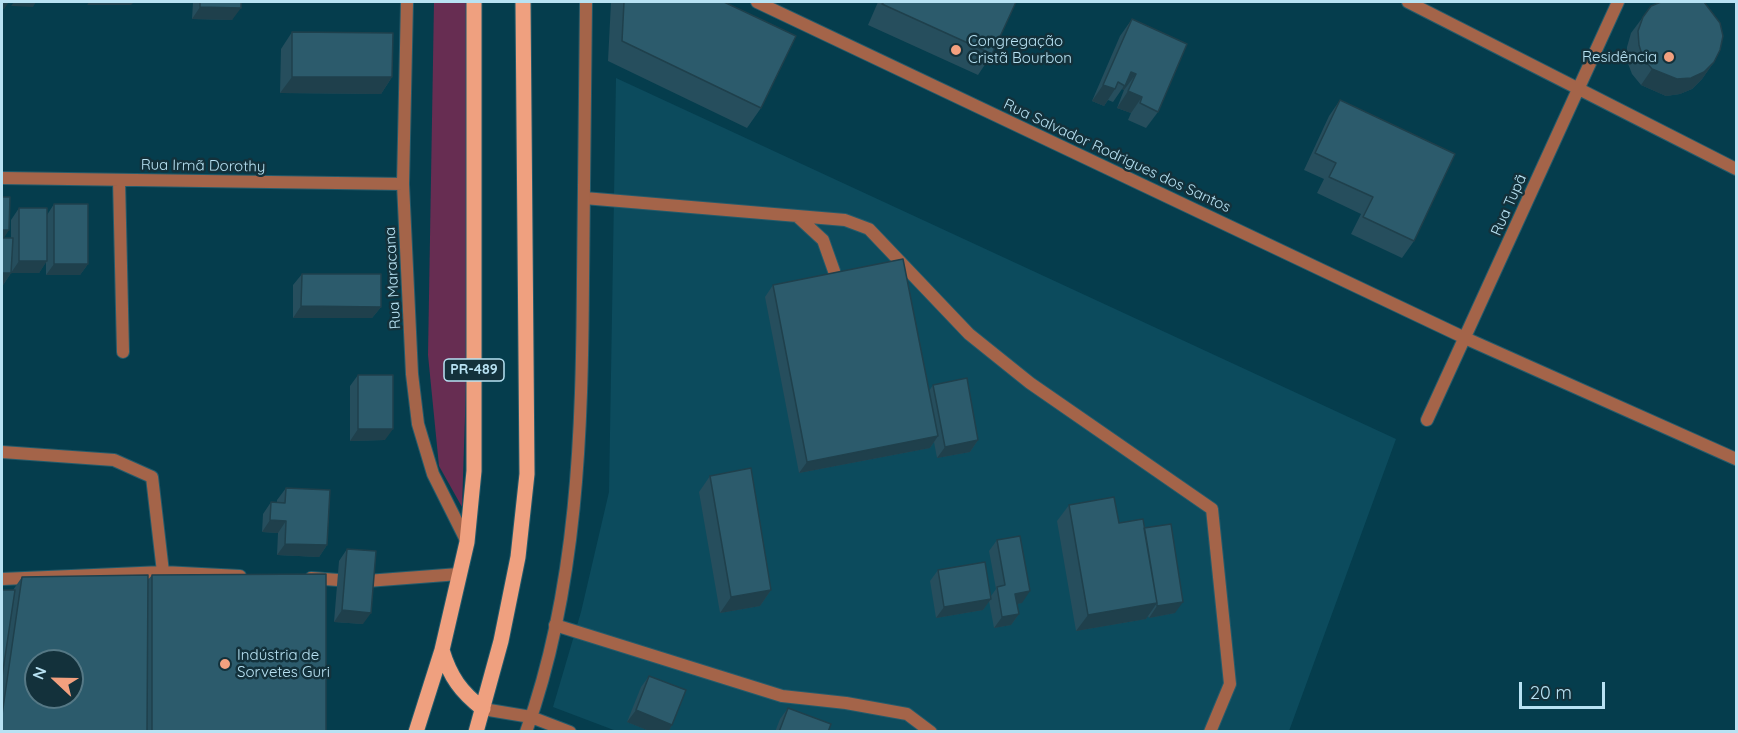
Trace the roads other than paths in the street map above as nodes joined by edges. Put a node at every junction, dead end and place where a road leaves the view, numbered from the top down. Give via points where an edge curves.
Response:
1 (407, 2) edge
2 (474, 2) edge
3 (523, 2) edge
4 (586, 2) edge
5 (757, 2) edge
6 (1408, 2) edge
7 (1618, 2) edge
8 (1578, 88) junction
9 (1737, 169) edge
10 (2, 178) edge
11 (119, 180) junction
12 (403, 184) junction
13 (584, 198) junction
14 (797, 216) junction
15 (834, 271) edge
16 (1465, 338) junction
17 (123, 352) dead end
18 (1428, 420) dead end
19 (2, 452) edge
20 (1737, 459) edge
21 (467, 542) junction
22 (163, 572) junction
23 (459, 574) junction
24 (256, 576) edge
25 (303, 578) edge
26 (2, 579) edge
27 (338, 580) dead end
28 (367, 580) edge
29 (555, 625) junction
30 (442, 650) junction
31 (483, 709) junction
32 (531, 717) junction
33 (416, 732) edge
34 (476, 732) edge
35 (526, 732) edge
36 (570, 732) edge
37 (931, 732) edge
38 (1209, 732) edge

1 - 12 street, Rua Maracana
2 - 21 main road, PR-489 / PR-489 via 474,471
3 - 31 main road, PR-489 / PR-489 via 527,474 518,557
4 - 13 street
5 - 16 street, Rua Salvador Rodrigues dos Santos
6 - 8 street
7 - 8 street, Rua Tupã
8 - 9 street
8 - 16 street, Rua Tupã
10 - 11 street, Rua Irmã Dorothy
11 - 12 street, Rua Irmã Dorothy
11 - 17 street
12 - 21 street, Rua Maracana via 418,424 433,474
13 - 14 street
13 - 29 street via 577,480 568,560
14 - 15 street via 823,240
14 - 38 street via 845,220 869,230 969,334 1021,376 1212,509 1230,684
16 - 18 street, Rua Tupã
16 - 20 street, Rua Salvador Rodrigues dos Santos
19 - 22 street via 114,460 153,477
21 - 23 main road, PR-489 / PR-489
22 - 24 street
22 - 26 street
23 - 28 street
23 - 30 main road, PR-489 / PR-489
25 - 27 street
29 - 32 street
29 - 37 street via 782,696 907,714
30 - 31 main road via 449,674
30 - 33 main road, PR-489 / PR-489
31 - 32 street
31 - 34 main road, PR-489 / PR-489
32 - 35 street
32 - 36 street

